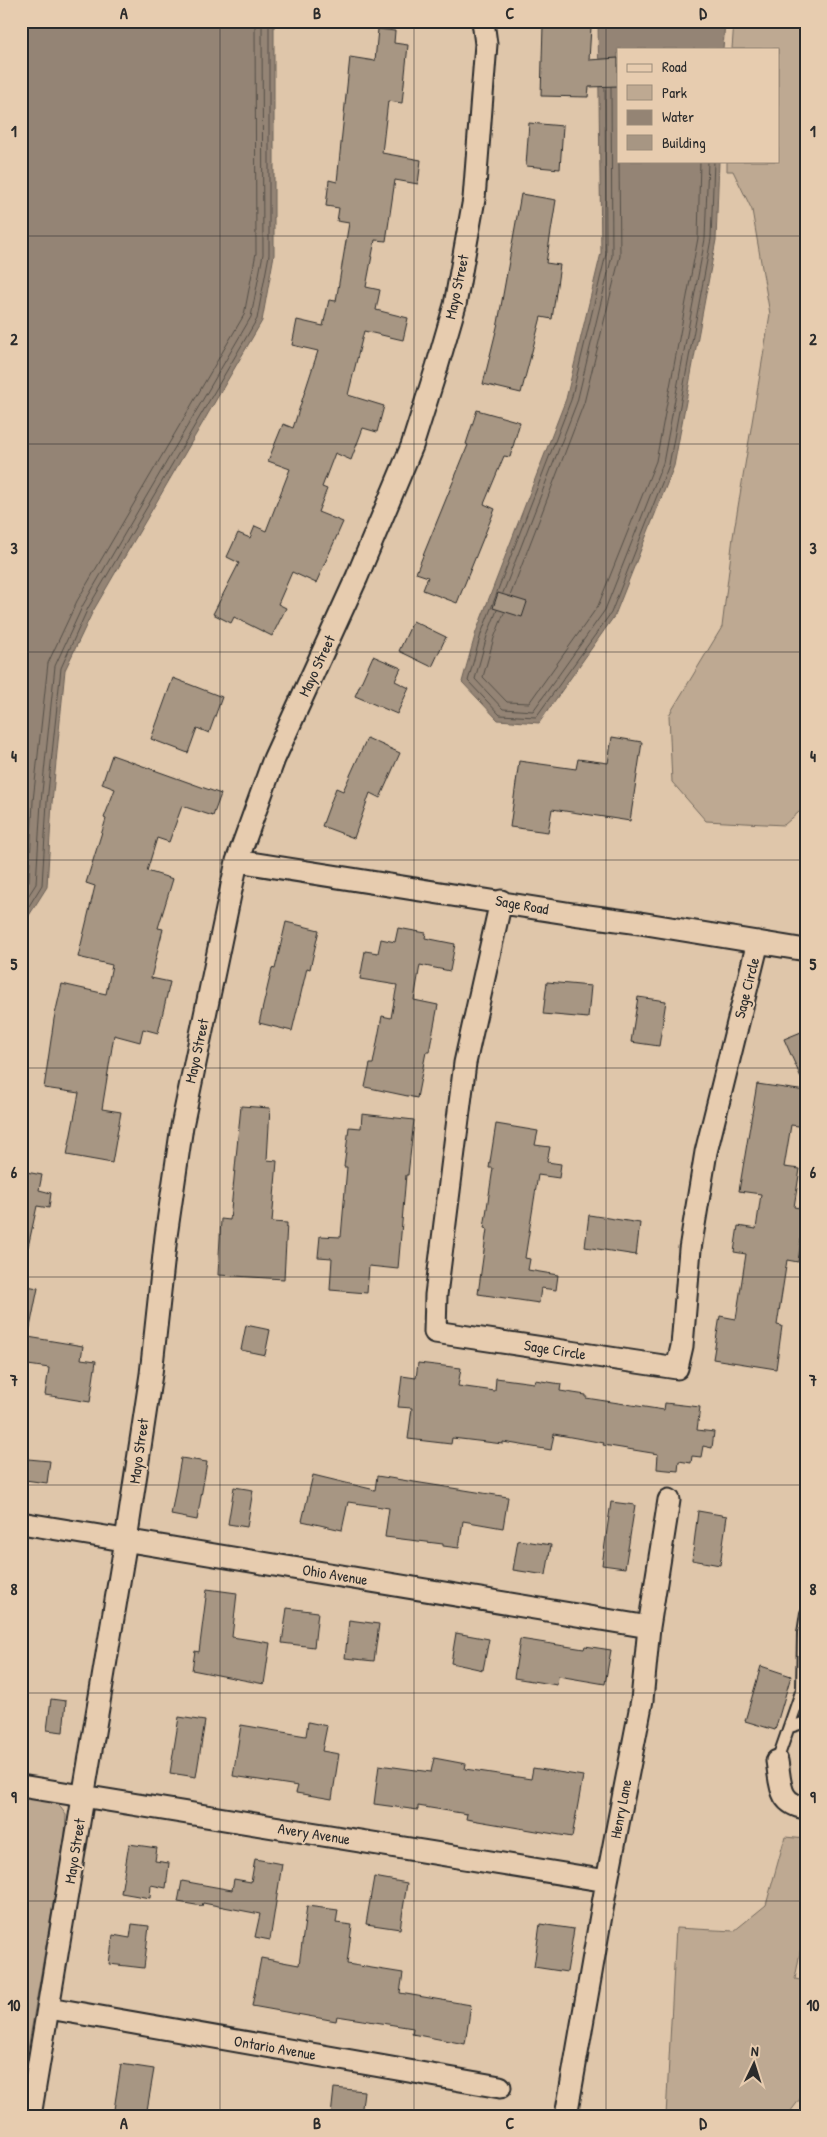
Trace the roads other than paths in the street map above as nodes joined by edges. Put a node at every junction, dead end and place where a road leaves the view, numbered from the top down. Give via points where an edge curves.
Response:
1 (483, 21) edge
2 (237, 861) junction
3 (501, 901) junction
4 (758, 942) junction
5 (806, 950) edge
6 (669, 1500) dead end
7 (21, 1523) edge
8 (126, 1540) junction
9 (806, 1613) edge
10 (650, 1626) junction
11 (806, 1722) edge
12 (790, 1727) junction
13 (777, 1761) joint
14 (21, 1786) edge
15 (85, 1796) junction
16 (806, 1808) edge
17 (608, 1881) junction
18 (49, 2008) junction
19 (500, 2087) dead end
20 (30, 2116) edge
21 (566, 2116) edge

1 - 2 street, Mayo Street via 486,44 474,199 456,305 412,446 358,578 274,759
2 - 3 street, Sage Road
2 - 8 street, Mayo Street via 182,1126 151,1374
3 - 4 street, Sage Road
3 - 4 street, Sage Circle via 465,1063 436,1295 435,1332 677,1368 682,1346 690,1249 706,1152
4 - 5 street, Sage Road
6 - 10 street, Henry Lane
7 - 8 street, Ohio Avenue
8 - 10 street, Ohio Avenue
8 - 15 street, Mayo Street
9 - 12 lane via 802,1689
10 - 17 street, Henry Lane via 642,1700
11 - 12 lane
12 - 13 lane
13 - 16 street via 782,1795 794,1806
14 - 15 street, Avery Avenue
15 - 17 street, Avery Avenue
15 - 18 street, Mayo Street
17 - 21 street, Henry Lane
18 - 19 street, Ontario Avenue
18 - 20 street, Mayo Street

